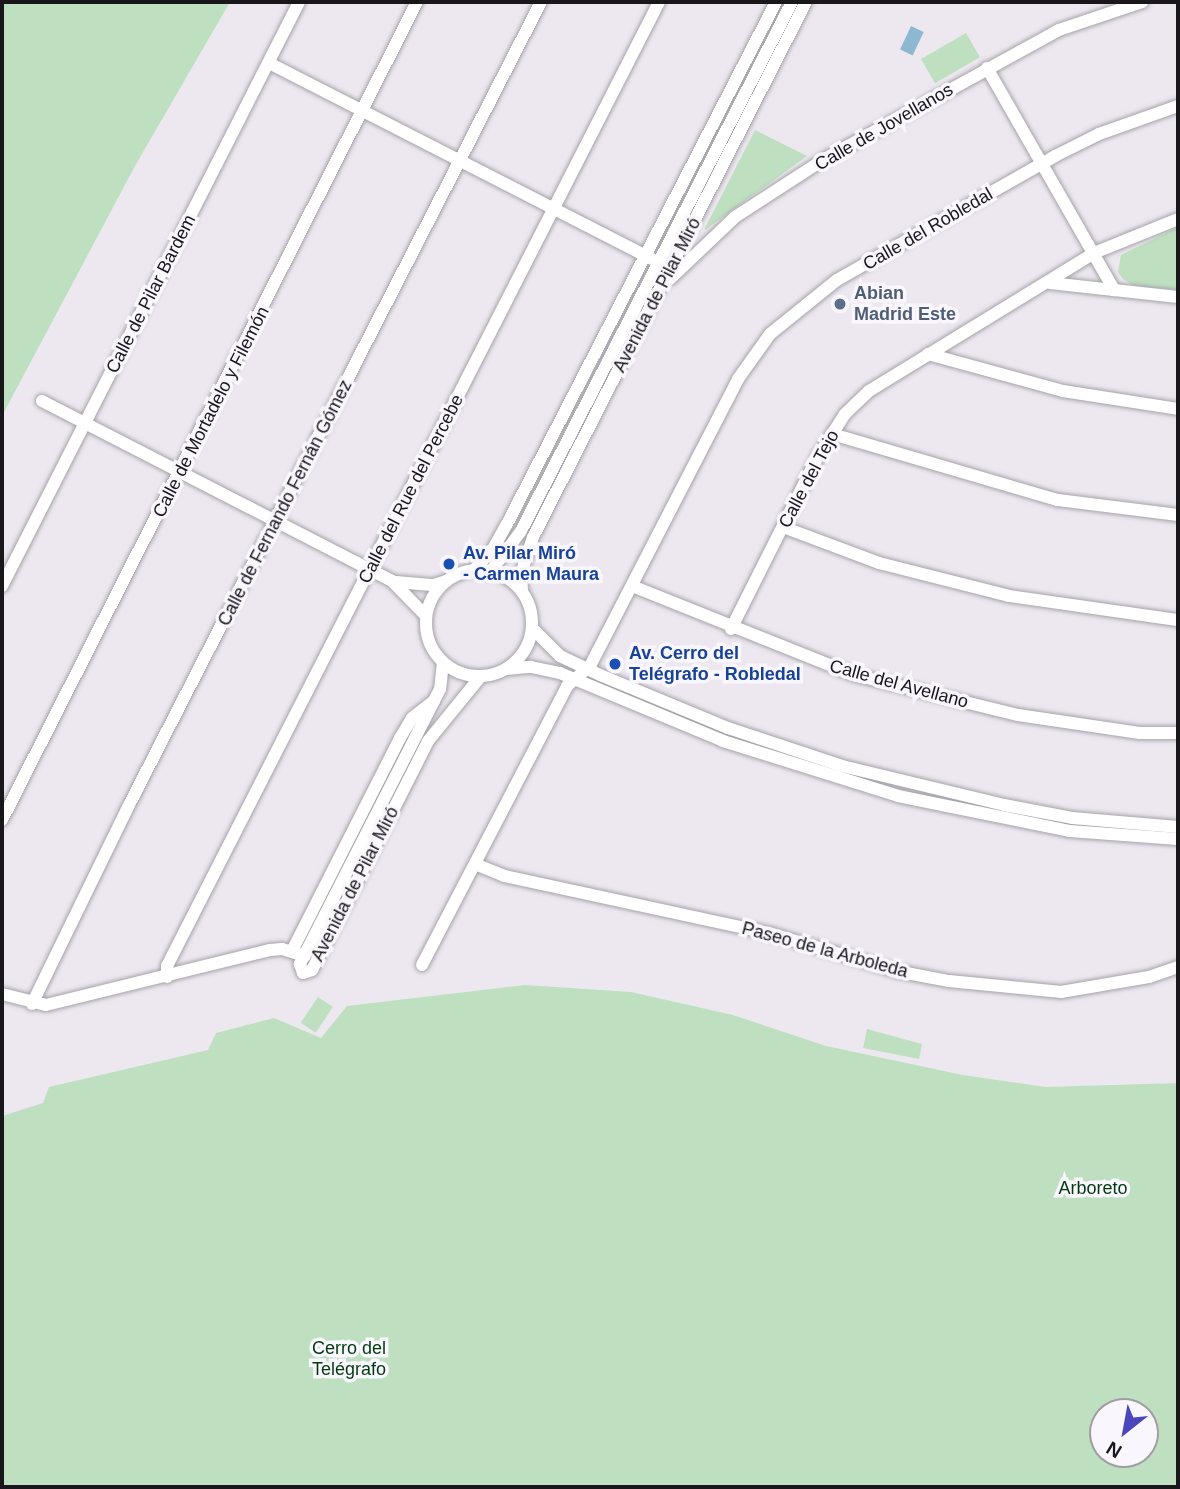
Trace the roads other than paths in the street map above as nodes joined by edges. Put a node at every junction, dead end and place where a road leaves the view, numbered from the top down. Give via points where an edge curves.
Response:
1 (299, 2) edge
2 (416, 2) edge
3 (541, 2) edge
4 (659, 2) edge
5 (776, 2) edge
6 (792, 2) edge
7 (806, 2) edge
8 (1139, 2) edge
9 (269, 63) junction
10 (987, 68) junction
11 (1178, 106) edge
12 (364, 112) junction
13 (460, 161) junction
14 (1042, 163) junction
15 (553, 209) junction
16 (1178, 219) edge
17 (1094, 253) junction
18 (644, 255) junction
19 (658, 262) junction
20 (1050, 283) junction
21 (1114, 290) junction
22 (657, 292) junction
23 (1178, 297) edge
24 (928, 354) junction
25 (42, 401) dead end
26 (1178, 409) edge
27 (84, 424) junction
28 (832, 434) junction
29 (180, 472) junction
30 (1178, 515) edge
31 (276, 522) junction
32 (783, 527) junction
33 (371, 570) junction
34 (474, 570) junction
35 (491, 571) junction
36 (392, 581) junction
37 (446, 581) junction
38 (2, 586) edge
39 (632, 586) junction
40 (522, 591) junction
41 (426, 616) junction
42 (1178, 620) edge
43 (532, 628) junction
44 (731, 629) junction
45 (443, 662) junction
46 (506, 669) junction
47 (586, 669) junction
48 (481, 676) junction
49 (572, 680) junction
50 (1178, 733) edge
51 (2, 820) edge
52 (1178, 827) edge
53 (1178, 839) edge
54 (475, 864) junction
55 (298, 953) junction
56 (422, 965) dead end
57 (1178, 967) edge
58 (167, 977) junction
59 (2, 994) edge
60 (32, 1004) junction

1 - 9 street, Calle de Pilar Bardem
2 - 12 street, Calle de Mortadelo y Filemón
3 - 13 street, Calle de Fernando Fernán Gómez
4 - 15 street, Calle del Rue del Percebe
5 - 18 street, Avenida de Pilar Miró
6 - 19 street, Avenida de Pilar Miró
7 - 22 street, Avenida de Pilar Miró
8 - 10 street, Calle de Jovellanos via 1059,30
9 - 12 street
9 - 27 street, Calle de Pilar Bardem
10 - 14 street
10 - 22 street, Calle de Jovellanos via 826,159 735,217
11 - 14 street, Calle del Robledal via 1099,134
12 - 13 street
12 - 29 street, Calle de Mortadelo y Filemón
13 - 15 street
13 - 31 street, Calle de Fernando Fernán Gómez
14 - 17 street
14 - 39 street, Calle del Robledal via 838,280 770,334 738,379
15 - 18 street
15 - 33 street, Calle del Rue del Percebe
16 - 17 street, Calle del Tejo
17 - 20 street, Calle del Tejo
17 - 21 street
18 - 19 street
18 - 34 street, Avenida de Pilar Miró via 493,549
19 - 35 street, Avenida de Pilar Miró via 517,540
20 - 21 street
20 - 24 street, Calle del Tejo
21 - 23 street
22 - 40 street, Avenida de Pilar Miró via 533,537 521,574
24 - 26 street via 1063,391
24 - 28 street, Calle del Tejo via 869,391
25 - 27 street
27 - 29 street
27 - 38 street, Calle de Pilar Bardem
28 - 30 street via 1058,500
28 - 32 street, Calle del Tejo
29 - 31 street
29 - 51 street, Calle de Mortadelo y Filemón
31 - 33 street
31 - 60 street, Calle de Fernando Fernán Gómez
32 - 42 street via 880,563 1009,596 1157,621
32 - 44 street, Calle del Tejo
33 - 36 street
33 - 58 street, Calle del Rue del Percebe via 173,955
34 - 35 street
34 - 37 street
35 - 40 street
36 - 37 street via 434,585
36 - 41 street
37 - 41 street via 435,593
39 - 44 street, Calle del Avellano
39 - 47 street, Calle del Robledal
40 - 43 street
41 - 45 street via 431,645
43 - 46 street via 525,649
43 - 47 street via 559,656
44 - 50 street, Calle del Avellano via 855,675 1018,715 1140,733
45 - 48 street via 461,673
45 - 55 street, Avenida de Pilar Miró via 445,675 435,700
46 - 48 street
46 - 49 street via 548,670
47 - 49 street
47 - 52 street via 740,732 901,782 1072,818
48 - 55 street, Avenida de Pilar Miró via 428,741 307,973 300,969
49 - 53 street via 723,741 898,796 1070,831
49 - 54 street
54 - 56 street
54 - 57 street, Paseo de la Arboleda via 504,876 772,934 896,971 949,981 1060,992 1149,978
55 - 58 street via 270,950
58 - 60 street via 59,1003
59 - 60 street

